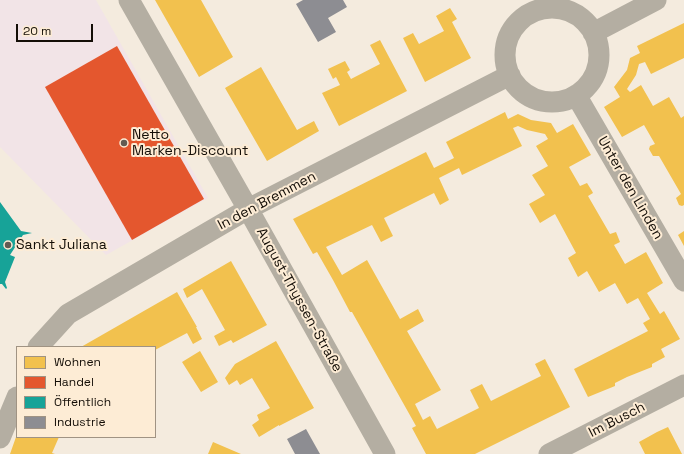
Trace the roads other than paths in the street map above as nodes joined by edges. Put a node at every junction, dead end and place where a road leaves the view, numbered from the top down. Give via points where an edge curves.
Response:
1 (129, 0) edge
2 (656, 0) edge
3 (525, 7) edge
4 (593, 33) junction
5 (510, 75) junction
6 (576, 95) junction
7 (248, 209) junction
8 (684, 281) edge
9 (39, 346) edge
10 (684, 385) edge
11 (16, 399) edge
12 (0, 438) edge
13 (385, 454) edge
14 (549, 454) edge

1 - 7 street, August-Thyssen-Straße
2 - 4 street
3 - 4 street via 564,9 581,17
3 - 5 street via 507,43 506,61
4 - 6 street via 599,48 598,67 590,83
5 - 6 street via 524,92 540,100 558,101
5 - 7 street, In den Bremmen
6 - 8 street, Unter den Linden
7 - 9 street, In den Bremmen via 68,314
7 - 13 street, August-Thyssen-Straße
10 - 14 street, Im Busch
11 - 12 street

